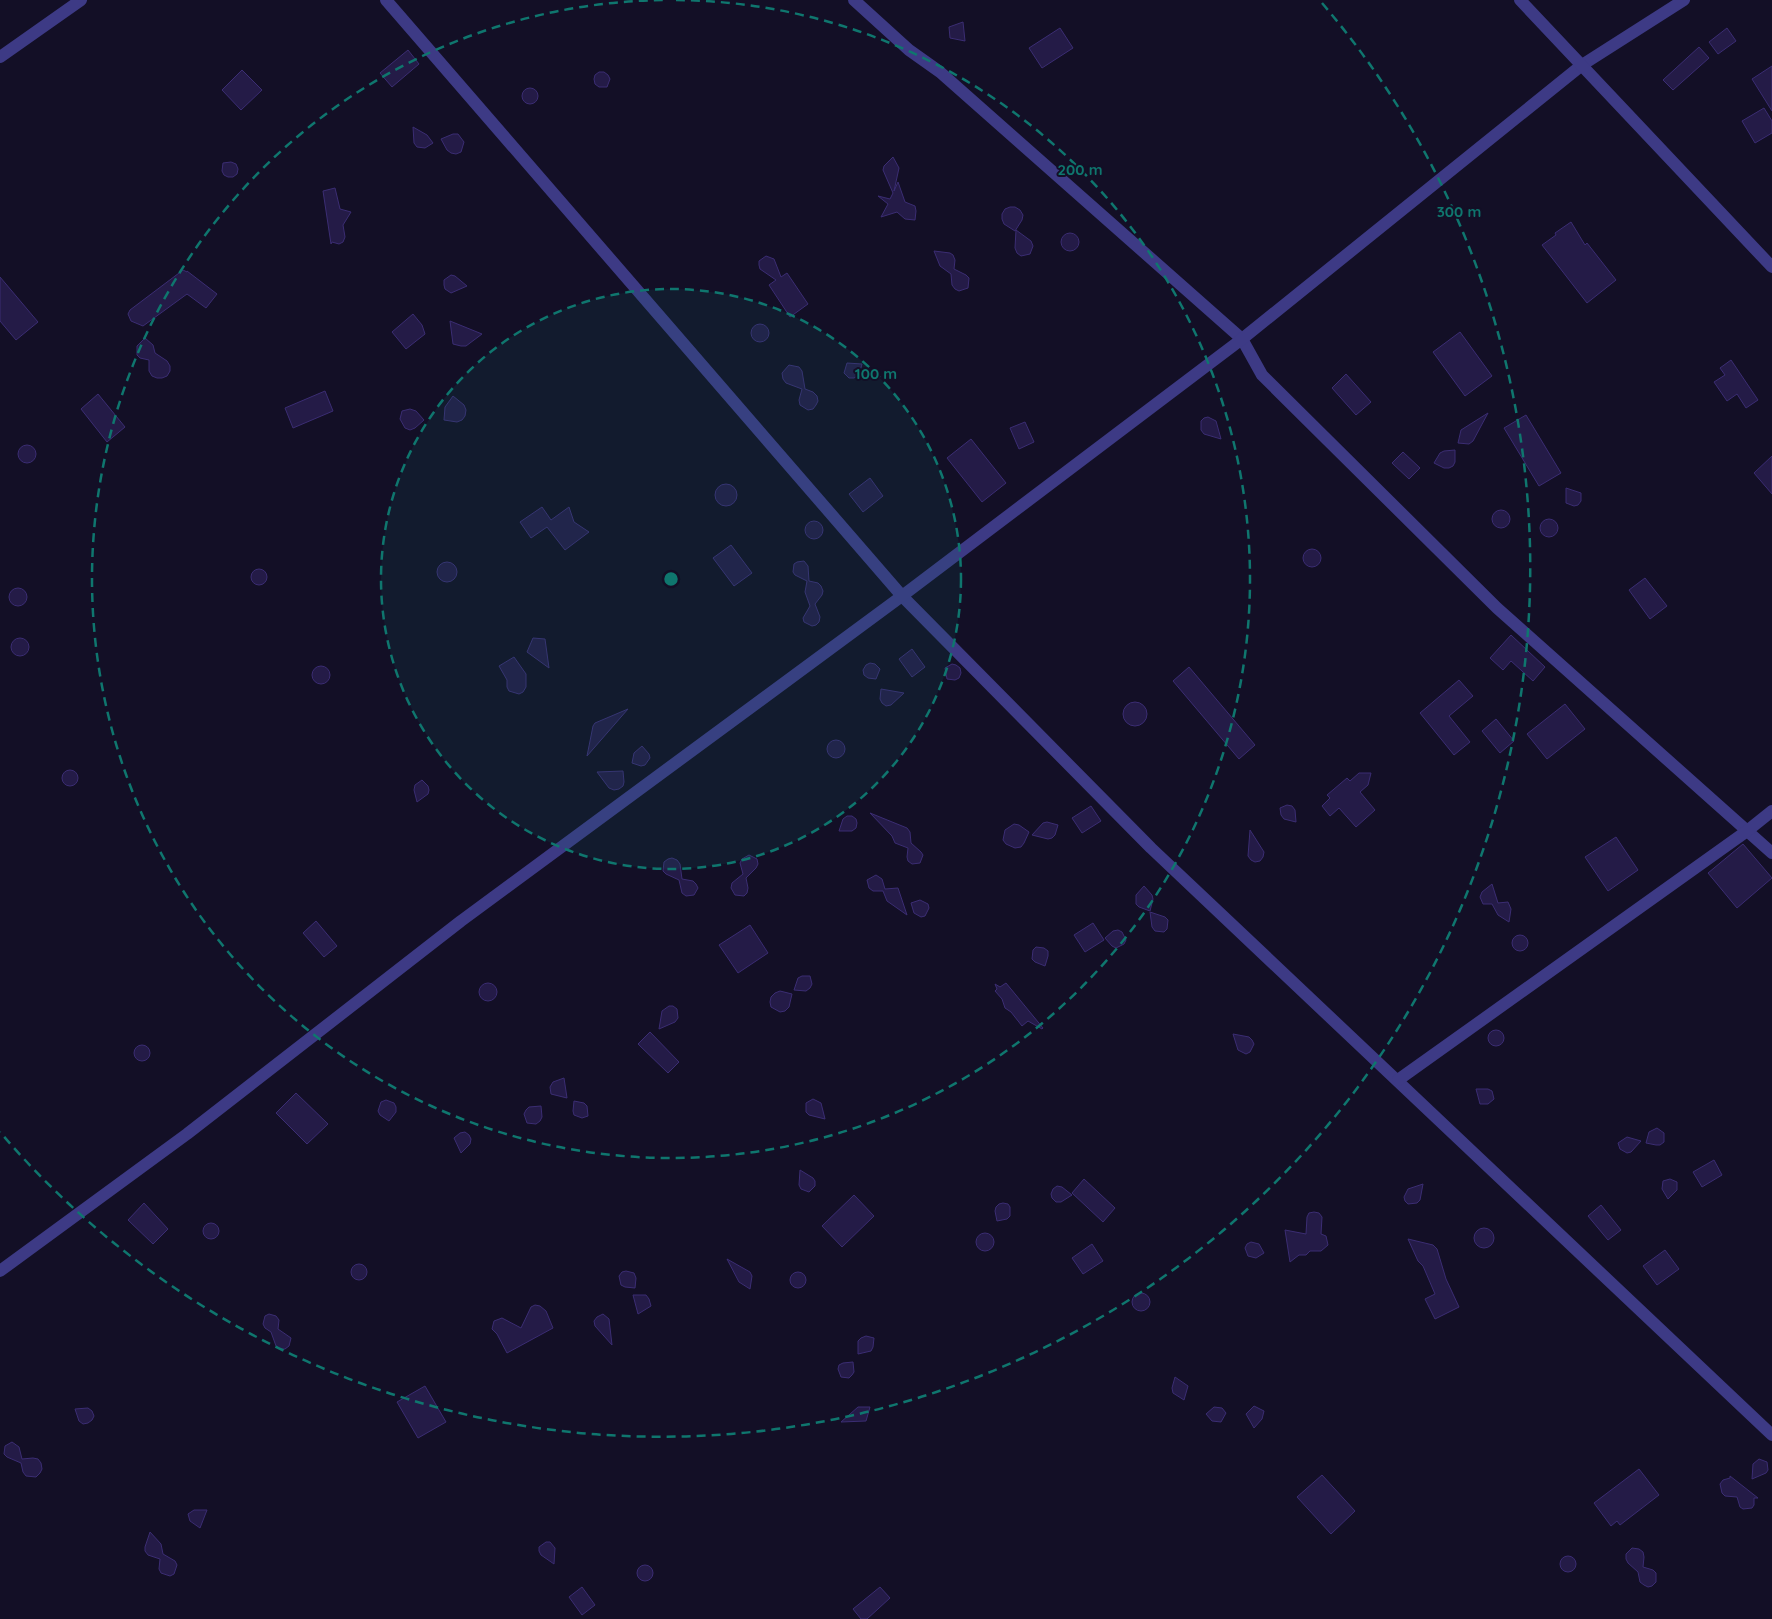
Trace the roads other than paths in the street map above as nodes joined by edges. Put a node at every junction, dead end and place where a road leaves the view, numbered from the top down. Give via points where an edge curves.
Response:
1 (81, 0) edge
2 (386, 0) edge
3 (854, 0) edge
4 (1520, 0) edge
5 (1684, 0) edge
6 (0, 57) edge
7 (1582, 65) junction
8 (1772, 267) edge
9 (1242, 340) junction
10 (902, 596) junction
11 (1772, 811) edge
12 (1747, 831) junction
13 (1772, 853) edge
14 (1398, 1080) junction
15 (0, 1270) edge
16 (1772, 1435) edge

1 - 6 street
2 - 10 street
3 - 9 street via 909,50 940,72
4 - 7 street
5 - 7 street
7 - 8 street
7 - 9 street
9 - 10 street
9 - 12 street via 1262,375 1497,608
10 - 14 street via 1151,848
10 - 15 street via 461,921 187,1134
11 - 12 street
12 - 13 street
12 - 14 street
14 - 16 street

